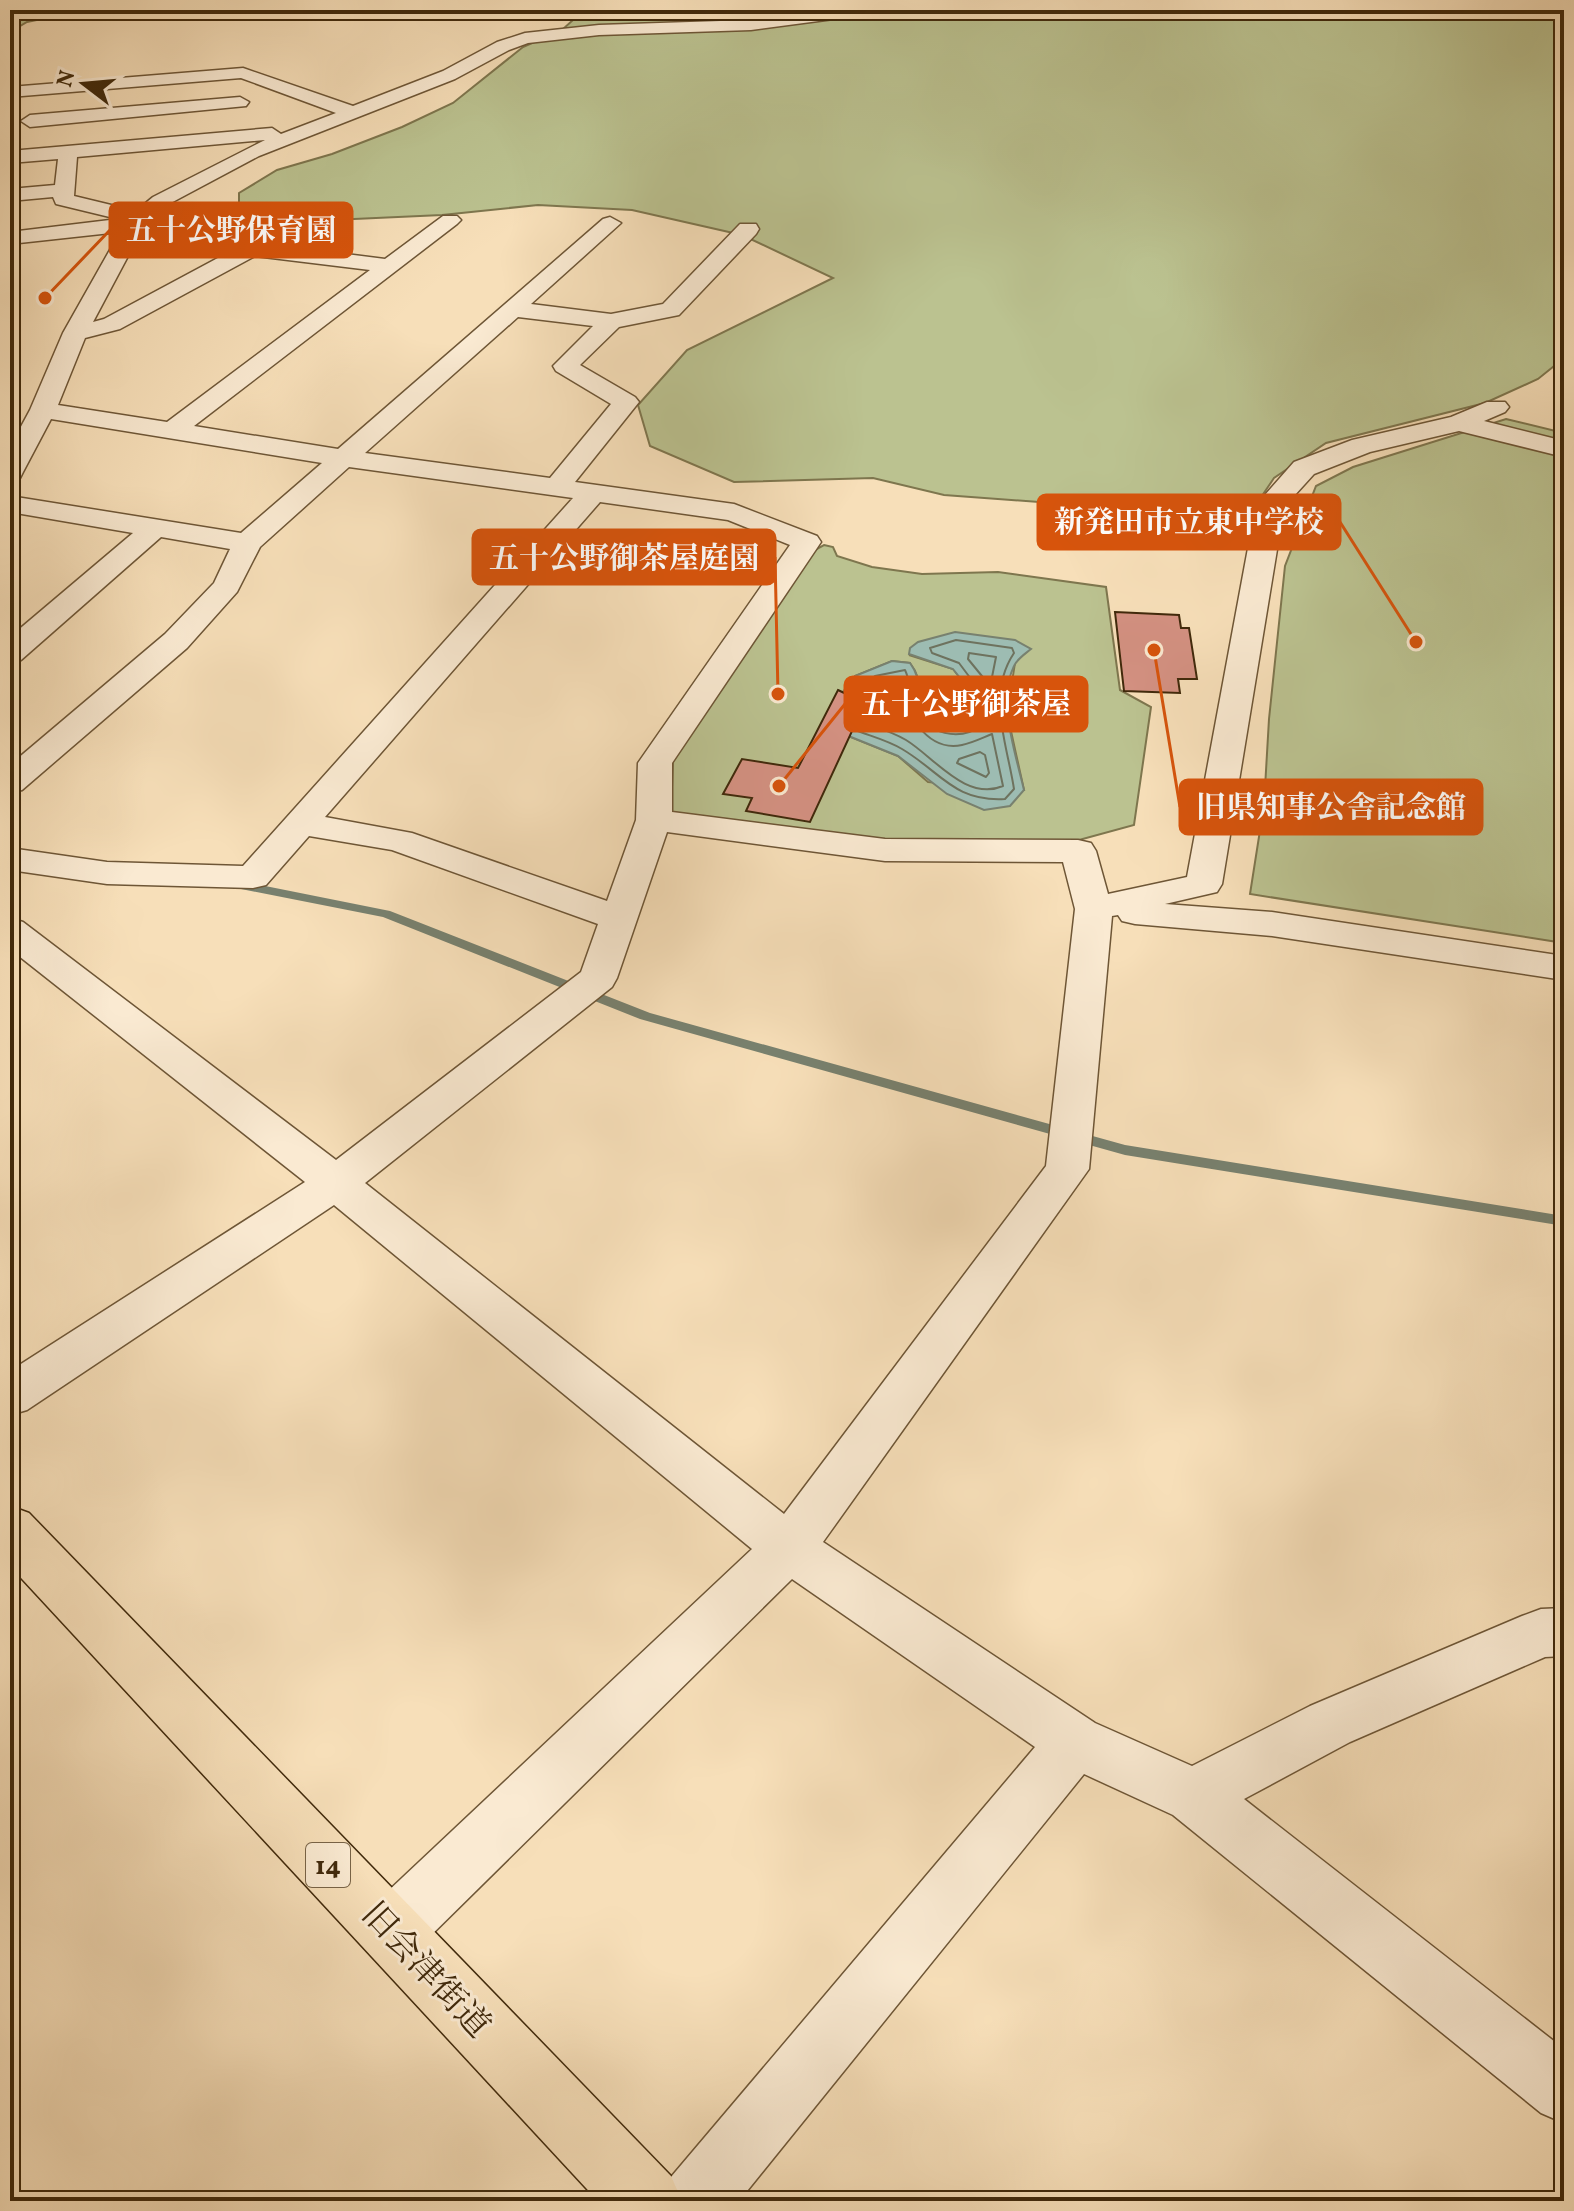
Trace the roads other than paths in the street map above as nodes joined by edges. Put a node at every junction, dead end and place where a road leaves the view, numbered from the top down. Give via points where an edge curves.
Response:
1 (864, 10) edge
2 (139, 82) junction
3 (19, 92) edge
4 (308, 96) junction
5 (142, 111) junction
6 (352, 112) junction
7 (30, 121) junction
8 (305, 131) junction
9 (145, 145) junction
10 (68, 152) junction
11 (31, 155) junction
12 (10, 157) edge
13 (62, 190) junction
14 (10, 195) edge
15 (450, 220) dead end
16 (137, 221) junction
17 (610, 223) dead end
18 (748, 229) dead end
19 (10, 238) edge
20 (388, 266) junction
21 (513, 309) junction
22 (611, 321) junction
23 (75, 333) junction
24 (1496, 407) dead end
25 (43, 410) junction
26 (1459, 423) junction
27 (172, 431) junction
28 (1564, 449) edge
29 (343, 458) junction
30 (10, 472) edge
31 (556, 488) junction
32 (592, 494) junction
33 (10, 504) edge
34 (155, 528) junction
35 (247, 543) junction
36 (10, 653) edge
37 (10, 783) edge
38 (654, 820) junction
39 (301, 824) junction
40 (10, 859) edge
41 (1094, 909) junction
42 (619, 918) junction
43 (10, 930) edge
44 (1564, 968) edge
45 (336, 1183) junction
46 (10, 1396) edge
47 (10, 1529) edge
48 (789, 1548) junction
49 (1564, 1632) edge
50 (1075, 1742) junction
51 (1194, 1795) junction
52 (391, 1931) junction
53 (1564, 2090) edge
54 (646, 2201) edge
55 (695, 2201) edge

1 - 6 street via 751,25 572,24 514,42 449,75
2 - 3 street
2 - 4 street via 243,73
2 - 5 street
3 - 7 street
4 - 5 street
4 - 6 street
5 - 7 street
5 - 9 street
6 - 8 street
7 - 11 street
8 - 9 street
8 - 16 street via 252,152 160,201
9 - 10 street
10 - 11 street
10 - 13 street
11 - 12 street
13 - 14 street
13 - 16 street via 63,200
15 - 20 street
16 - 19 street
16 - 23 street
17 - 21 street
18 - 22 street via 671,310
20 - 23 street via 252,249 112,324
20 - 27 street
21 - 22 street
21 - 29 street
22 - 31 street via 565,366 626,402
23 - 25 street
24 - 26 street
25 - 27 street
25 - 30 street
26 - 28 street
26 - 41 street via 1361,446 1304,468 1270,505 1204,884
27 - 29 street
29 - 31 street
29 - 35 street
31 - 32 street
32 - 38 street via 734,512 807,542 655,763
32 - 39 street
33 - 34 street
34 - 35 street
34 - 36 street
35 - 37 street via 227,586 176,641
38 - 41 street via 885,850 1078,851
38 - 42 street
39 - 40 street via 253,877 107,873
39 - 42 street via 399,841
41 - 44 street via 1272,924
41 - 48 street via 1067,1169
42 - 45 street via 598,978
43 - 45 street
45 - 46 street
45 - 48 street
47 - 52 main road, 旧会津街道 / 14
48 - 50 street
48 - 52 street
49 - 51 street via 1541,1633 1344,1718
50 - 51 street
50 - 55 street
51 - 53 street
52 - 54 main road, 旧会津街道 / 14

